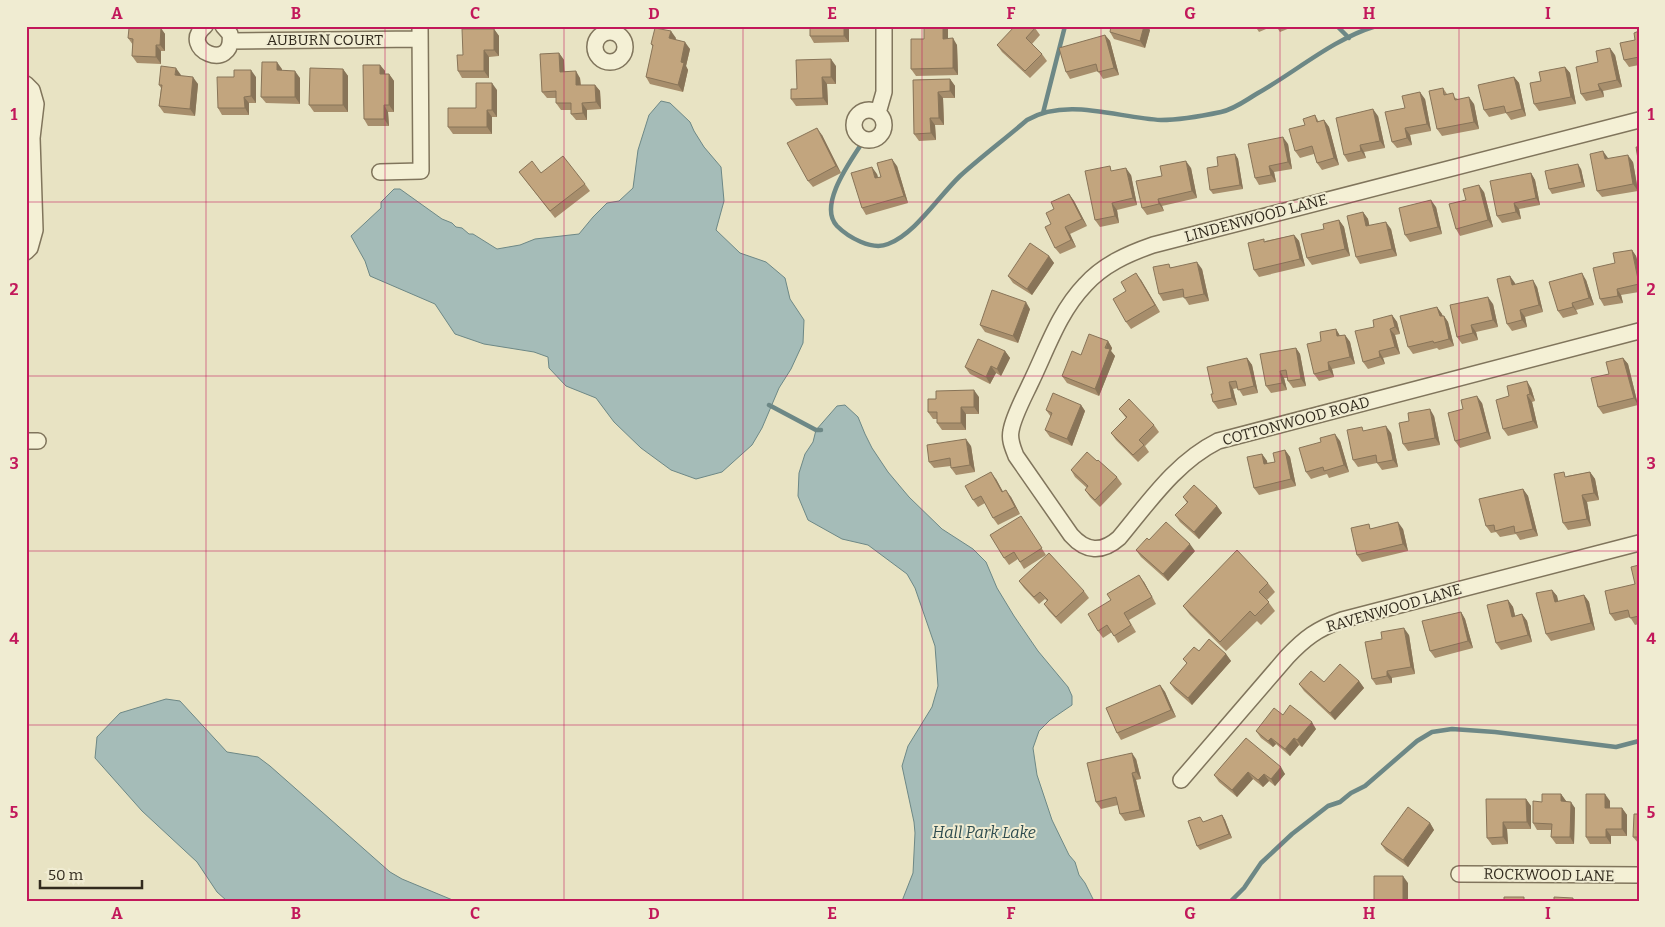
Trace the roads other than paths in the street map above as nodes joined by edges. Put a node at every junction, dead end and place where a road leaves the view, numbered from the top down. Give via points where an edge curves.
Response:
1 (205, 26) edge
2 (223, 26) edge
3 (884, 26) edge
4 (420, 33) edge
5 (231, 41) junction
6 (27, 84) edge
7 (878, 112) dead end
8 (1639, 120) edge
9 (380, 172) dead end
10 (26, 252) edge
11 (1639, 331) edge
12 (1026, 471) joint
13 (1639, 542) edge
14 (1182, 780) dead end
15 (1459, 874) dead end
16 (1639, 875) edge

1 - 5 street via 198,42 204,52 217,56 225,52
2 - 5 street
3 - 7 street via 884,92
4 - 5 street, AUBURN COURT
4 - 9 street via 422,171
6 - 10 street via 36,104 32,138 35,230
8 - 12 street, LINDENWOOD LANE via 1153,245 1109,265 1085,284 1066,309 1011,430 1011,445
11 - 12 street, COTTONWOOD ROAD via 1218,441 1182,465 1119,538 1101,548 1084,547 1078,543
13 - 14 street, RAVENWOOD LANE via 1325,626 1287,657
15 - 16 street, ROCKWOOD LANE

